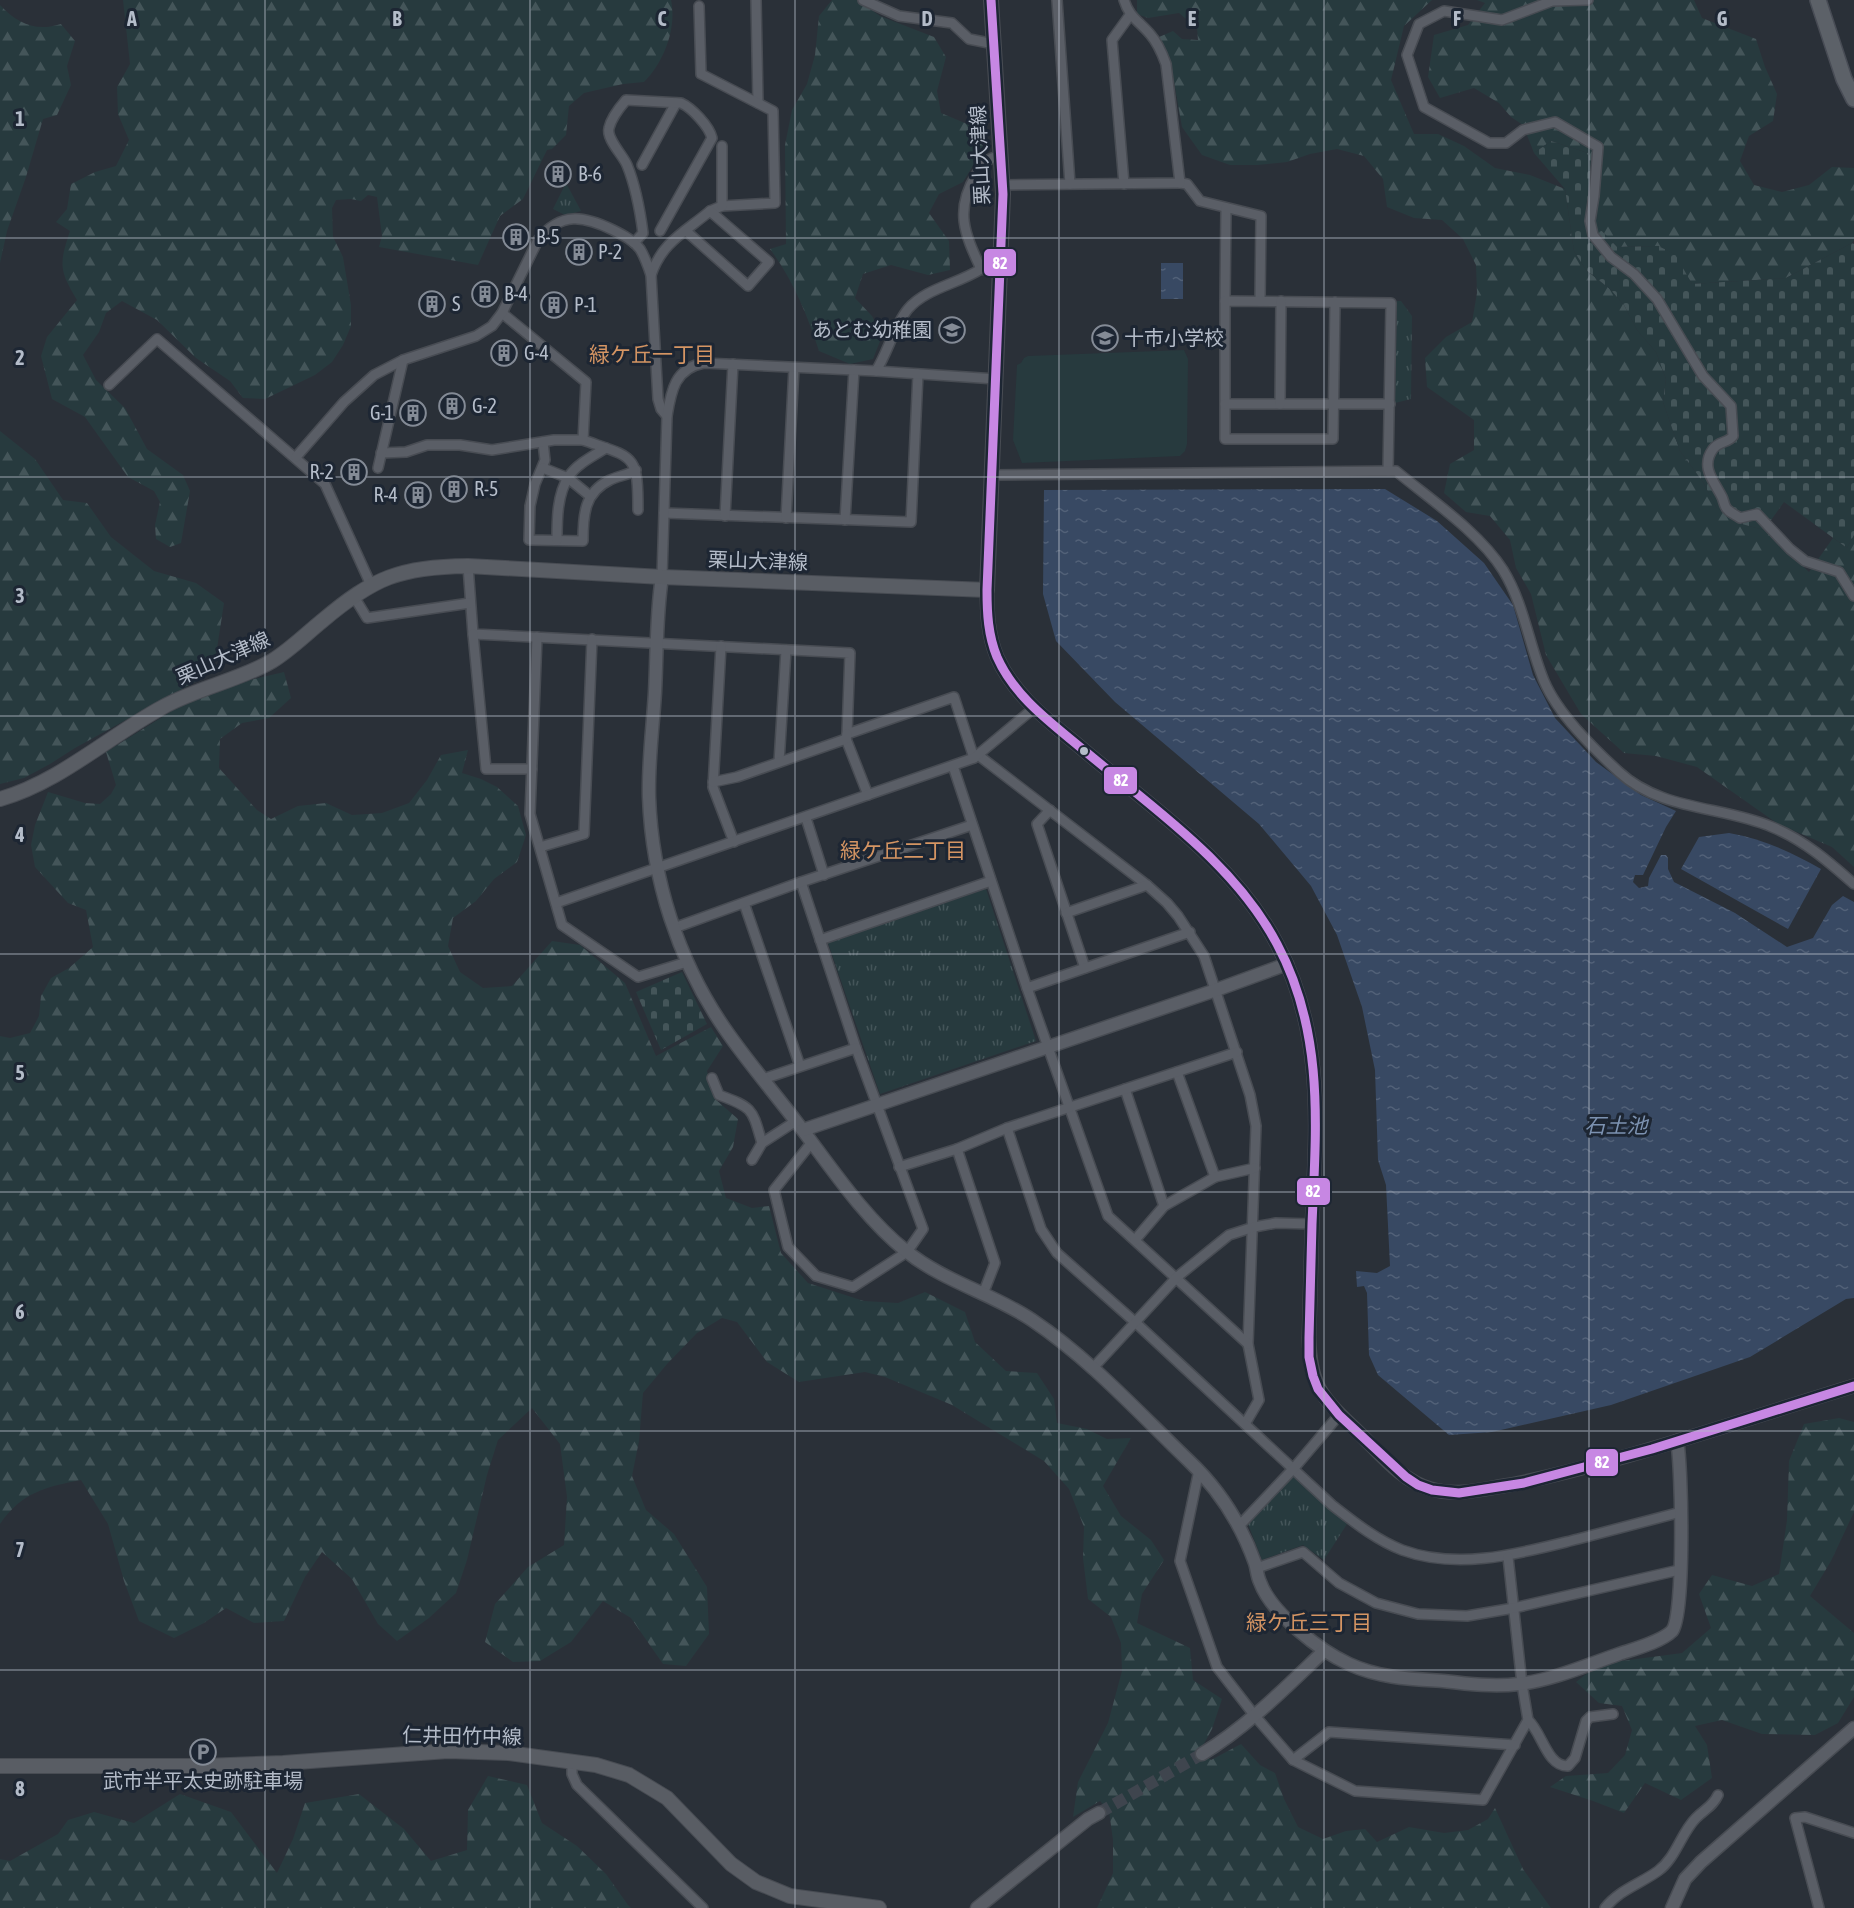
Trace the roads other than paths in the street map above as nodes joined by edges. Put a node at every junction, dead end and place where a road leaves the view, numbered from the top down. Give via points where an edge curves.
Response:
1 (756, 0) edge
2 (862, 0) edge
3 (991, 0) edge
4 (1057, 0) edge
5 (1124, 0) edge
6 (1588, 0) edge
7 (1818, 0) edge
8 (699, 6) dead end
9 (1130, 15) junction
10 (994, 44) junction
11 (1854, 99) edge
12 (676, 102) junction
13 (758, 103) junction
14 (722, 146) dead end
15 (1000, 156) junction
16 (642, 165) dead end
17 (1180, 183) junction
18 (1070, 184) junction
19 (1124, 184) junction
20 (1002, 185) junction
21 (722, 206) junction
22 (1226, 208) junction
23 (710, 211) junction
24 (660, 231) dead end
25 (686, 231) junction
26 (634, 243) junction
27 (981, 269) junction
28 (1001, 272) junction
29 (651, 275) junction
30 (1225, 301) junction
31 (1260, 301) junction
32 (1281, 302) junction
33 (1335, 302) junction
34 (502, 313) junction
35 (403, 360) junction
36 (733, 364) junction
37 (794, 368) junction
38 (854, 370) junction
39 (876, 371) junction
40 (918, 374) junction
41 (996, 379) junction
42 (109, 385) dead end
43 (1225, 404) junction
44 (1280, 404) junction
45 (1334, 404) junction
46 (1390, 404) junction
47 (667, 416) junction
48 (583, 440) junction
49 (543, 442) junction
50 (606, 448) junction
51 (381, 453) junction
52 (296, 457) junction
53 (378, 468) dead end
54 (543, 468) junction
55 (636, 470) junction
56 (1388, 471) junction
57 (991, 475) junction
58 (568, 478) junction
59 (590, 496) junction
60 (638, 510) dead end
61 (664, 513) junction
62 (725, 516) junction
63 (786, 518) junction
64 (845, 520) junction
65 (557, 540) junction
66 (468, 566) junction
67 (662, 577) junction
68 (371, 585) junction
69 (987, 590) junction
70 (353, 596) junction
71 (1854, 596) edge
72 (470, 603) junction
73 (473, 634) junction
74 (537, 637) junction
75 (592, 639) junction
76 (657, 643) junction
77 (721, 646) junction
78 (786, 650) junction
79 (1034, 708) junction
80 (846, 737) junction
81 (976, 757) junction
82 (779, 762) junction
83 (953, 766) junction
84 (532, 769) junction
85 (713, 782) junction
86 (868, 795) junction
87 (0, 799) edge
88 (1050, 810) junction
89 (806, 818) junction
90 (972, 825) junction
91 (734, 842) junction
92 (540, 847) junction
93 (658, 869) junction
94 (824, 875) junction
95 (991, 881) junction
96 (801, 882) junction
97 (1854, 884) edge
98 (1147, 885) junction
99 (556, 903) junction
100 (744, 903) junction
101 (1066, 913) junction
102 (674, 928) junction
103 (1190, 932) junction
104 (820, 940) junction
105 (687, 962) junction
106 (1287, 964) junction
107 (1085, 968) junction
108 (1027, 988) junction
109 (1216, 990) junction
110 (1047, 1046) junction
111 (856, 1047) junction
112 (1237, 1052) junction
113 (800, 1066) junction
114 (1177, 1072) junction
115 (712, 1078) dead end
116 (764, 1079) junction
117 (1125, 1089) junction
118 (876, 1105) junction
119 (1070, 1108) junction
120 (799, 1125) junction
121 (1007, 1128) junction
122 (812, 1142) junction
123 (762, 1143) junction
124 (957, 1149) junction
125 (752, 1160) dead end
126 (899, 1167) junction
127 (1255, 1168) junction
128 (1215, 1177) junction
129 (1164, 1206) junction
130 (1312, 1224) junction
131 (1254, 1227) junction
132 (1135, 1240) junction
133 (907, 1252) junction
134 (1177, 1277) junction
135 (983, 1294) junction
136 (1136, 1323) junction
137 (1248, 1344) junction
138 (1092, 1369) junction
139 (1854, 1386) edge
140 (1339, 1415) junction
141 (1245, 1424) junction
142 (1677, 1441) junction
143 (1294, 1468) junction
144 (1199, 1470) junction
145 (1681, 1512) junction
146 (1239, 1526) junction
147 (1508, 1557) junction
148 (1257, 1568) junction
149 (1680, 1570) junction
150 (1514, 1608) junction
151 (1324, 1651) junction
152 (1522, 1684) junction
153 (1613, 1714) dead end
154 (1255, 1716) junction
155 (1528, 1720) junction
156 (1854, 1728) edge
157 (1515, 1745) junction
158 (1202, 1754) tunnel mouth
159 (1293, 1760) junction
160 (573, 1762) junction
161 (0, 1766) edge
162 (1718, 1795) dead end
163 (1099, 1813) tunnel mouth
164 (1854, 1833) edge
165 (703, 1908) edge
166 (879, 1908) edge
167 (977, 1908) edge
168 (1605, 1908) edge
169 (1672, 1908) edge
170 (1819, 1908) edge

1 - 13 street
2 - 10 street via 899,16 952,23 969,39
3 - 10 main road, 栗山大津線
4 - 18 street
5 - 9 street
6 - 71 street via 1552,1 1502,20 1444,11 1419,24 1407,55 1424,107 1490,143 1506,143 1523,130 1555,122 1598,147 1590,221 1593,235 1657,299 1703,376 1731,406 1733,436 1714,448 1708,462 1708,473 1726,509 1740,518 1757,514 1805,561 1839,572
7 - 11 main road
8 - 13 street via 701,74
9 - 17 street via 1160,47 1166,64
9 - 19 street via 1112,40
10 - 15 main road, 栗山大津線
12 - 16 street
12 - 24 street via 688,106 712,138
12 - 26 street via 626,100 609,128 637,197 644,233
13 - 21 street via 773,111 776,203
14 - 21 street
15 - 20 main road, 栗山大津線
15 - 27 street via 990,157 981,165 964,203 966,235
17 - 19 street
17 - 22 street via 1187,184 1200,201
18 - 19 street
18 - 20 street
20 - 28 main road, 栗山大津線
21 - 23 street
22 - 30 street
22 - 31 street via 1261,216
23 - 25 street
23 - 25 street via 769,262 748,286
25 - 29 street via 673,238 655,262
26 - 29 street via 645,257
26 - 34 street via 597,222 568,219 558,224 538,240
27 - 28 street
27 - 39 street via 926,294 910,307
28 - 41 main road, 栗山大津線
29 - 47 street via 657,399
30 - 31 street
30 - 43 street
31 - 32 street
32 - 33 street
32 - 44 street
33 - 45 street
33 - 46 street via 1391,303
34 - 35 street via 492,326 476,336
34 - 48 street via 586,382
35 - 51 street
35 - 52 street via 366,381
36 - 37 street
36 - 47 street via 704,363 685,370 670,392
36 - 62 street
37 - 38 street
37 - 63 street
38 - 39 street
38 - 64 street
39 - 40 street
40 - 41 street
40 - 64 street via 911,522
41 - 57 main road, 栗山大津線
42 - 52 street via 157,339
43 - 44 street
43 - 45 street via 1225,440 1334,440
44 - 45 street
45 - 46 street
46 - 56 street
47 - 61 street
48 - 49 street
48 - 50 street
49 - 51 street via 492,450 428,445 406,452
49 - 54 street
50 - 55 street via 628,456
50 - 58 street
51 - 53 street
52 - 68 street via 325,484
54 - 58 street
54 - 65 street via 530,506 529,540
55 - 59 street via 608,481
55 - 60 street
56 - 57 street
56 - 97 street via 1396,471 1492,555 1511,584 1554,699 1622,775 1673,801 1773,827 1809,846
57 - 69 main road, 栗山大津線
58 - 59 street
58 - 65 street via 560,503
59 - 65 street via 585,506 583,541
61 - 62 street
61 - 67 street
62 - 63 street
63 - 64 street
66 - 67 main road, 栗山大津線
66 - 68 main road, 栗山大津線 via 410,571
66 - 72 street
67 - 69 main road, 栗山大津線
67 - 76 street
68 - 70 main road, 栗山大津線
69 - 79 street via 988,624 997,656 1014,686
70 - 72 street via 367,618
70 - 87 main road, 栗山大津線 via 272,661 164,706 50,778
72 - 73 street
73 - 74 street
73 - 84 street via 486,769
74 - 75 street
74 - 84 street
75 - 76 street
75 - 92 street via 584,834
76 - 77 street
76 - 93 street via 648,790
77 - 78 street
77 - 85 street
78 - 80 street via 850,653
78 - 82 street
79 - 81 street
79 - 106 street via 1214,862 1263,921
80 - 81 street via 954,697
80 - 82 street
80 - 86 street
81 - 83 street
81 - 88 street
82 - 85 street
83 - 86 street
83 - 90 street
84 - 92 street via 530,814
85 - 91 street
86 - 89 street
88 - 98 street
88 - 101 street via 1037,824
89 - 91 street
89 - 94 street
90 - 94 street
90 - 95 street
91 - 93 street
92 - 99 street
93 - 99 street
93 - 102 street
94 - 96 street
95 - 104 street
95 - 108 street
96 - 100 street
96 - 104 street
98 - 101 street
98 - 103 street
99 - 105 street via 562,925 638,977
100 - 102 street
100 - 113 street
101 - 107 street
102 - 105 street
103 - 107 street
103 - 109 street
104 - 111 street
105 - 116 street via 726,1030
106 - 109 street
106 - 130 street via 1304,1013 1315,1072
107 - 108 street
108 - 110 street
109 - 110 street
109 - 112 street
110 - 118 street
110 - 119 street
111 - 113 street
111 - 118 street
112 - 114 street
112 - 127 street via 1256,1126
113 - 116 street
114 - 117 street
114 - 128 street
115 - 123 street via 719,1095 745,1104
116 - 120 street
117 - 119 street
117 - 129 street
118 - 120 street
118 - 126 street
119 - 121 street
119 - 132 street via 1107,1216
120 - 122 street
120 - 123 street
121 - 124 street
121 - 136 street via 1049,1243
122 - 133 street via 887,1235
122 - 133 street via 774,1190 788,1247 816,1276 853,1287
123 - 125 street
124 - 126 street
124 - 135 street via 995,1263
126 - 133 street via 923,1229
127 - 128 street
127 - 131 street
128 - 129 street
129 - 132 street
130 - 131 street
130 - 140 street via 1310,1357 1318,1389
131 - 134 street via 1229,1235
131 - 137 street
132 - 134 street
133 - 135 street via 939,1274
134 - 136 street
134 - 137 street
135 - 138 street via 1029,1317
136 - 138 street
136 - 141 street
137 - 141 street via 1259,1400
138 - 144 street
139 - 142 street
140 - 142 street via 1406,1477 1443,1492 1524,1483
140 - 143 street
141 - 143 street
142 - 145 street
143 - 146 street
143 - 147 street via 1365,1531 1402,1550 1451,1560
144 - 146 street
144 - 154 street via 1180,1561 1217,1667
145 - 147 street
145 - 149 street
146 - 148 street
147 - 150 street
148 - 150 street via 1303,1552 1339,1583 1376,1603 1418,1614 1467,1616
148 - 151 street via 1260,1583 1276,1606 1296,1629
149 - 150 street
149 - 152 street via 1678,1613 1669,1634 1562,1674
150 - 152 street
151 - 152 street via 1377,1675 1483,1685
151 - 154 street
152 - 155 street
153 - 155 street via 1586,1721 1575,1758 1568,1766 1556,1762
154 - 158 street
154 - 159 street
155 - 157 street
156 - 169 street via 1701,1862 1685,1879
157 - 159 street via 1329,1732
157 - 159 street via 1483,1800 1355,1791
160 - 161 main road, 仁井田竹中線 via 508,1753 448,1751 204,1766
160 - 165 street via 572,1774 577,1785
160 - 166 main road, 仁井田竹中線 via 629,1775 667,1798 731,1864 756,1882 790,1896
162 - 168 street via 1695,1818 1659,1870 1618,1893
163 - 167 street
164 - 170 street via 1805,1817 1795,1818

